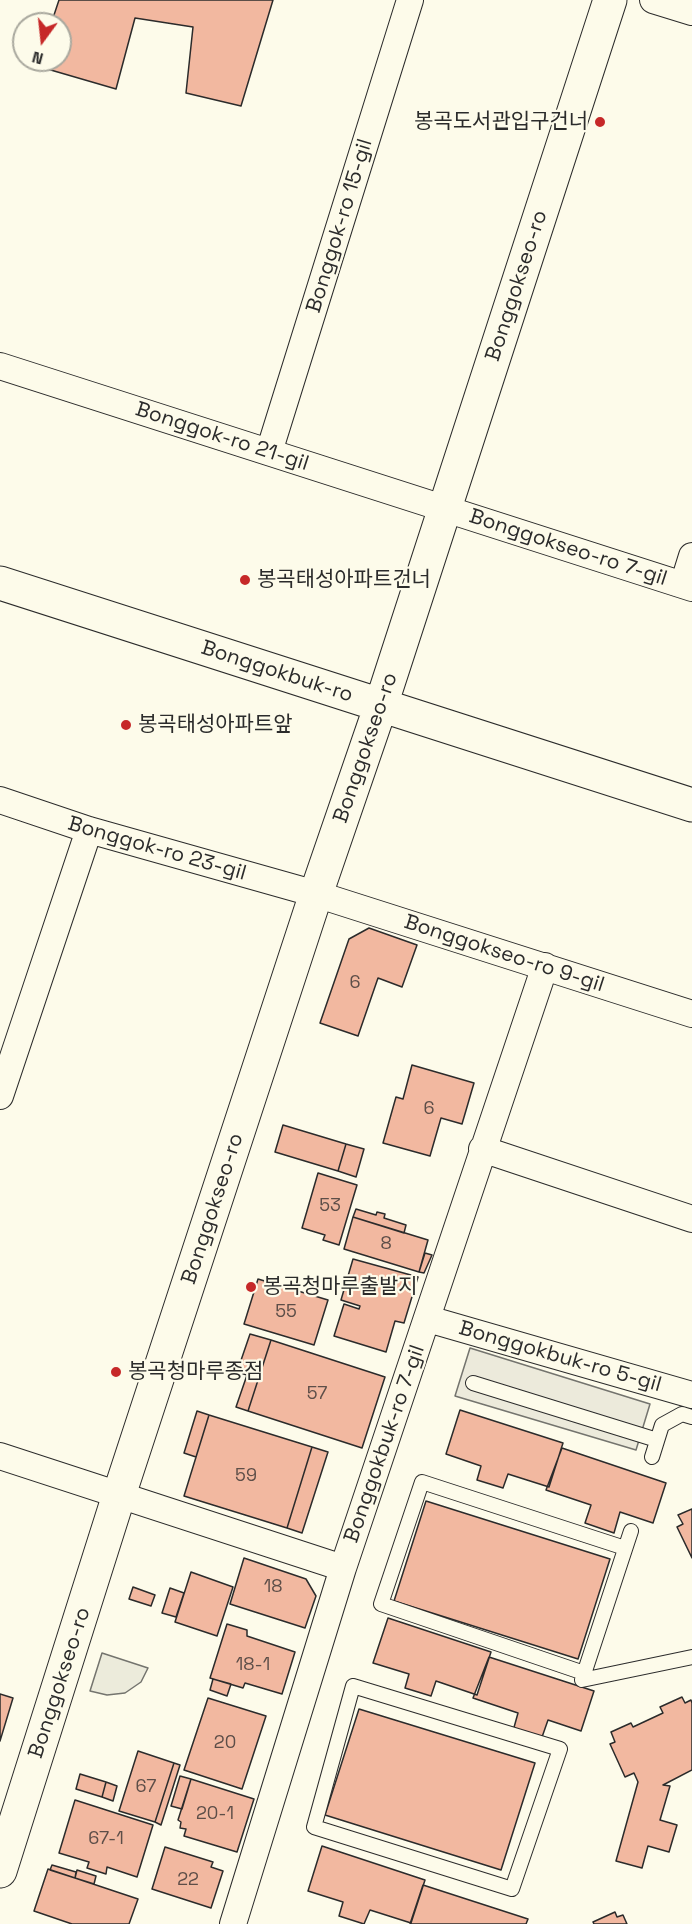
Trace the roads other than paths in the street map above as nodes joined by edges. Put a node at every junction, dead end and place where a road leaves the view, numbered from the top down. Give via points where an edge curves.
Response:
1 (410, 0) edge
2 (610, 0) edge
3 (653, 0) edge
4 (692, 12) edge
5 (0, 366) edge
6 (269, 452) junction
7 (445, 508) junction
8 (692, 556) edge
9 (0, 584) edge
10 (688, 586) edge
11 (381, 705) junction
12 (0, 800) edge
13 (692, 805) edge
14 (89, 830) junction
15 (316, 894) junction
16 (545, 966) junction
17 (692, 1014) edge
18 (0, 1096) edge
19 (482, 1149) junction
20 (692, 1219) edge
21 (428, 1319) junction
22 (473, 1383) dead end
23 (692, 1395) edge
24 (692, 1417) edge
25 (657, 1440) junction
26 (0, 1456) edge
27 (652, 1457) dead end
28 (119, 1495) junction
29 (631, 1531) dead end
30 (625, 1548) junction
31 (343, 1568) junction
32 (692, 1657) edge
33 (584, 1673) junction
34 (560, 1749) joint
35 (0, 1871) edge
36 (233, 1924) edge

1 - 6 street, Bonggok-ro 15-gil
2 - 7 street, Bonggokseo-ro
3 - 4 street
5 - 6 street, Bonggok-ro 21-gil
6 - 7 street, Bonggok-ro 21-gil
7 - 10 street, Bonggokseo-ro 7-gil
7 - 11 street, Bonggokseo-ro
8 - 10 street
9 - 11 street, Bonggokbuk-ro
11 - 13 street, Bonggokbuk-ro
11 - 15 street, Bonggokseo-ro
12 - 14 street, Bonggok-ro 23-gil
14 - 15 street, Bonggok-ro 23-gil
14 - 18 street
15 - 16 street, Bonggokseo-ro 9-gil
15 - 28 street, Bonggokseo-ro
16 - 17 street, Bonggokseo-ro 9-gil
16 - 19 street, Bonggokbuk-ro 7-gil
19 - 20 street
19 - 21 street, Bonggokbuk-ro 7-gil
21 - 23 street, Bonggokbuk-ro 5-gil
21 - 31 street, Bonggokbuk-ro 7-gil
22 - 25 lane
24 - 25 lane via 682,1414 662,1425
25 - 27 lane
26 - 28 street
28 - 31 street
28 - 35 street, Bonggokseo-ro
29 - 30 lane
30 - 33 lane
30 - 33 lane via 422,1482 381,1605
31 - 36 street, Bonggokbuk-ro 7-gil
32 - 33 lane via 582,1680
34 - 34 lane via 513,1889 314,1827 353,1686

